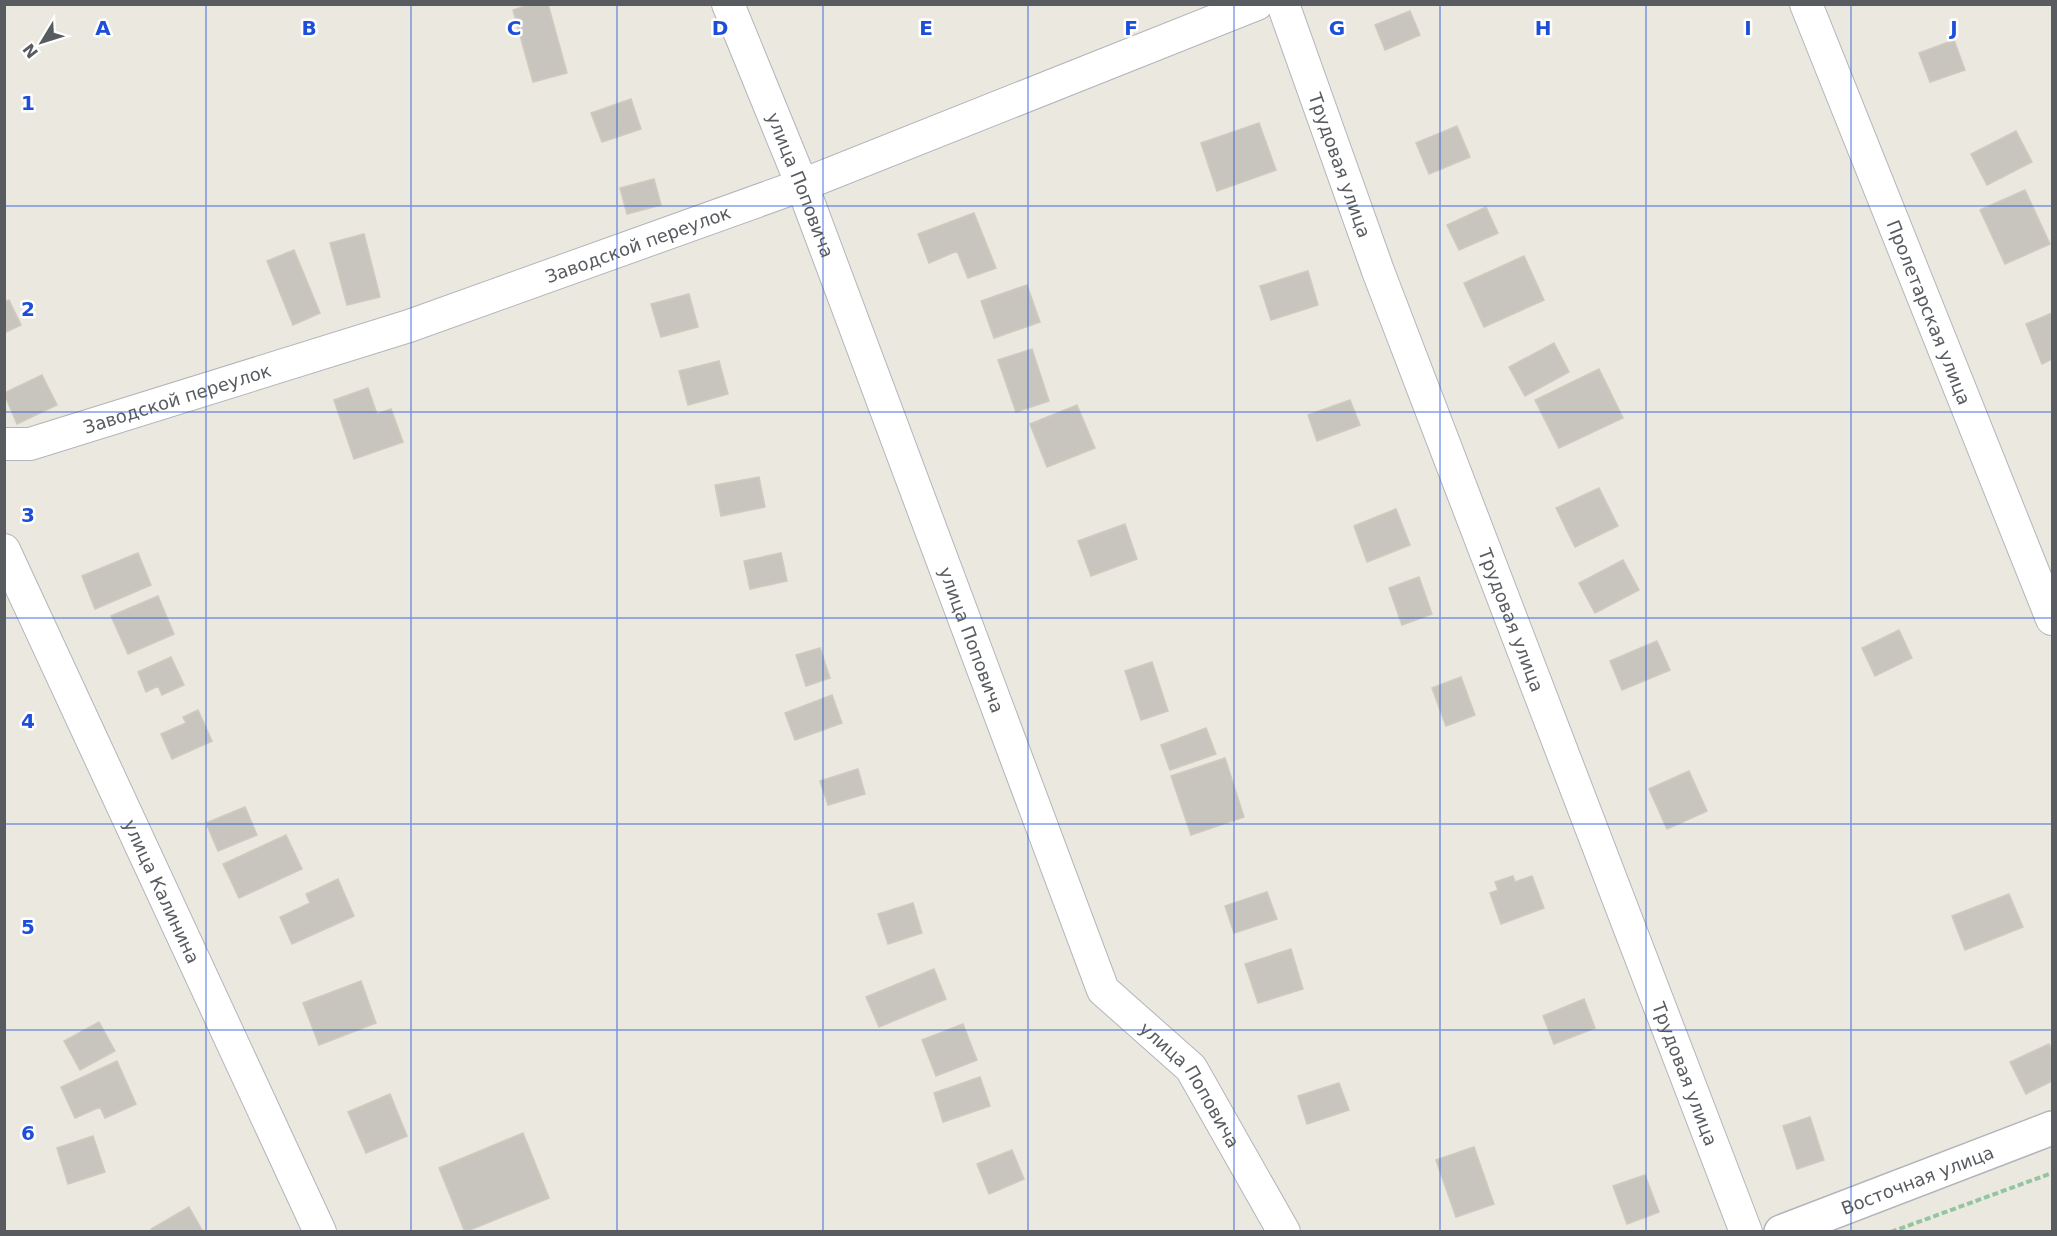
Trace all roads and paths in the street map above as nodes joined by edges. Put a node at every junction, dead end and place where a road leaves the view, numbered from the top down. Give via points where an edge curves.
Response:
1 (728, 4) edge
2 (1257, 4) edge
3 (1283, 4) edge
4 (1806, 4) edge
5 (802, 185) junction
6 (4, 444) edge
7 (4, 550) edge
8 (2052, 619) edge
9 (2052, 1128) edge
10 (2052, 1173) edge
11 (320, 1232) edge
12 (1284, 1232) edge
13 (1746, 1232) edge
14 (1781, 1232) edge
15 (1891, 1232) edge

1 - 5 street, улица Поповича
2 - 5 street, Заводской переулок
3 - 13 street, Трудовая улица via 1382,282
4 - 8 street, Пролетарская улица
5 - 6 street, Заводской переулок via 409,326 30,444
5 - 12 street, улица Поповича via 1103,990 1191,1068
7 - 11 street, улица Калинина
9 - 14 street, Восточная улица
10 - 15 path

